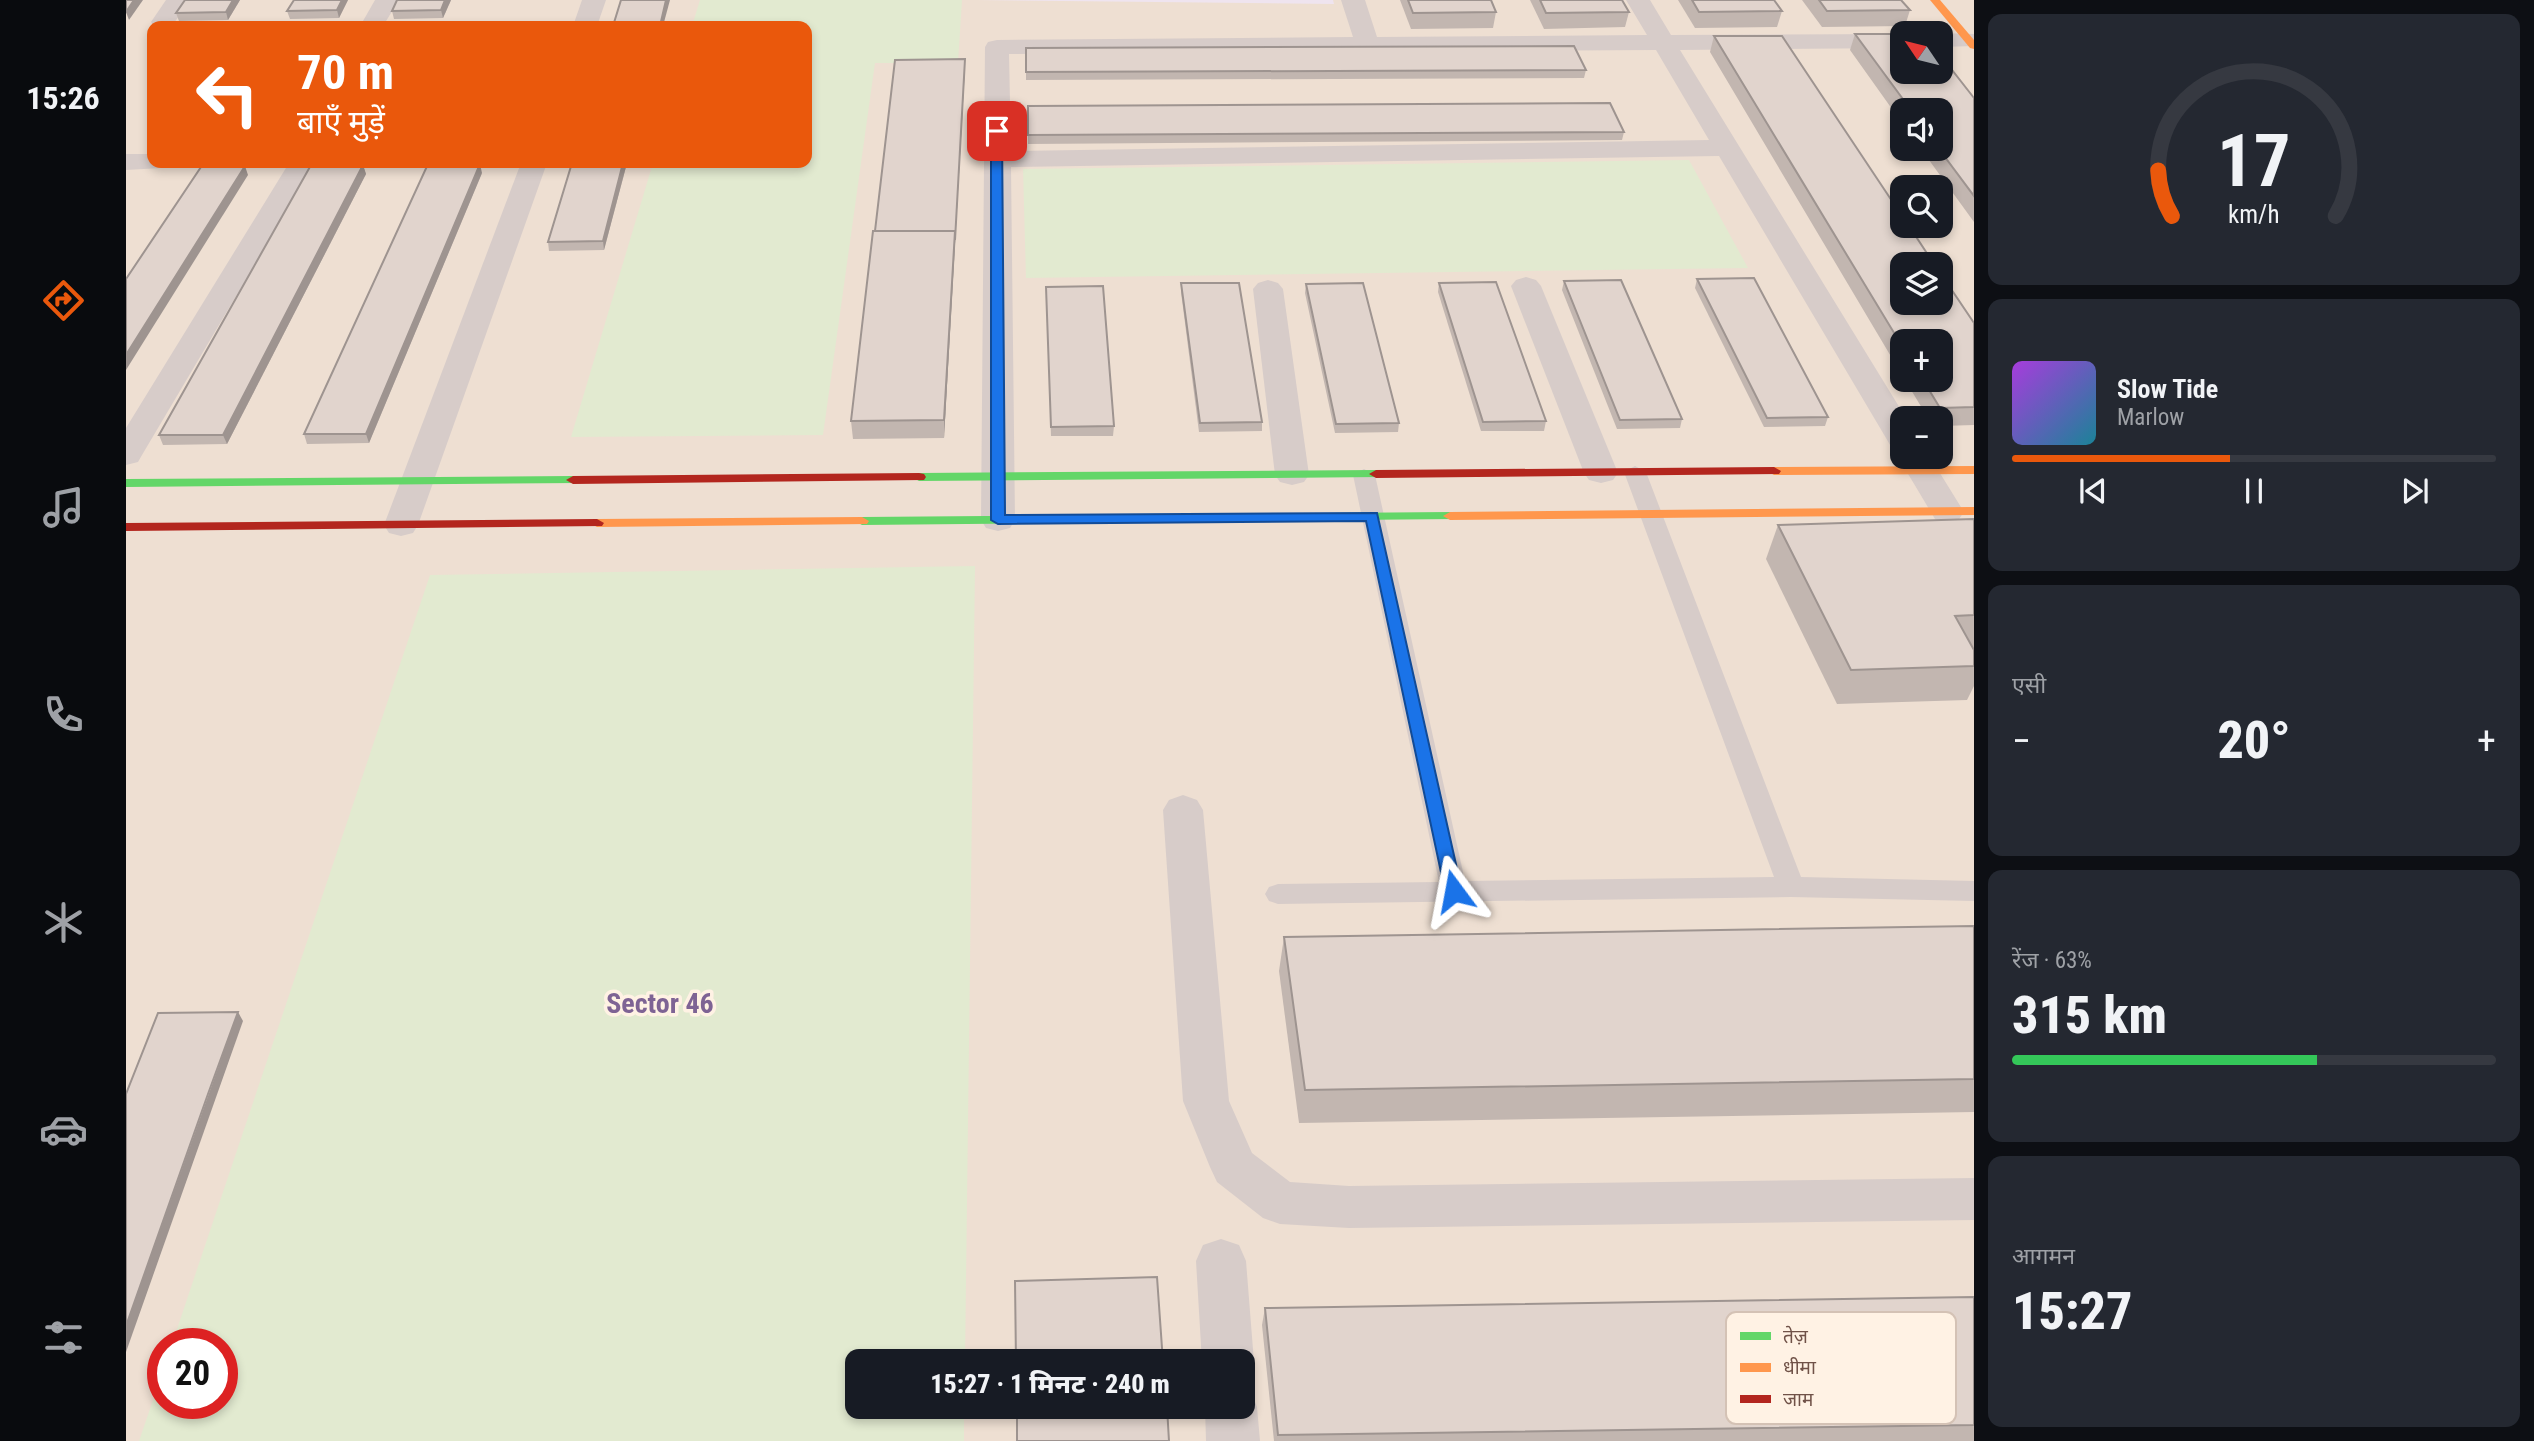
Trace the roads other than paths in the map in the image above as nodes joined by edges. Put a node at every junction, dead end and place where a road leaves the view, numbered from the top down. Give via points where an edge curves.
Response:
1 (178, 0) edge
2 (387, 0) edge
3 (594, 0) edge
4 (1353, 0) edge
5 (1638, 0) edge
6 (1935, 0) edge
7 (164, 21) edge
8 (376, 21) edge
9 (586, 21) edge
10 (1890, 41) edge
11 (1953, 41) edge
12 (1664, 42) junction
13 (1971, 43) edge
14 (1367, 44) junction
15 (1727, 148) junction
16 (997, 159) junction
17 (126, 162) edge
18 (147, 162) edge
19 (299, 168) edge
20 (532, 168) edge
21 (1527, 286) dead end
22 (1268, 289) dead end
23 (1890, 418) edge
24 (126, 456) edge
25 (1890, 464) edge
26 (1953, 467) edge
27 (1923, 469) edge
28 (1974, 470) edge
29 (1635, 472) junction
30 (1601, 473) junction
31 (1292, 475) junction
32 (1364, 475) junction
33 (998, 477) junction
34 (417, 482) junction
35 (126, 483) edge
36 (1960, 512) edge
37 (1650, 514) junction
38 (1372, 516) junction
39 (998, 520) junction
40 (401, 525) junction
41 (126, 527) edge
42 (1183, 810) dead end
43 (1791, 887) junction
44 (1454, 891) junction
45 (1974, 891) edge
46 (1278, 894) dead end
47 (1974, 1199) edge
48 (1222, 1261) dead end
49 (1227, 1349) edge
50 (1232, 1419) edge
51 (1233, 1441) edge

1 - 7 street
2 - 8 street
3 - 9 street
4 - 14 street
5 - 12 street
6 - 13 street
10 - 12 street
11 - 13 street
12 - 14 street
12 - 15 street
14 - 16 street via 996,47
15 - 16 street
15 - 23 street
16 - 33 street
17 - 18 street
19 - 24 street
20 - 34 street
21 - 30 street
22 - 31 street
25 - 29 street
26 - 28 street
27 - 36 street
29 - 30 street
29 - 37 lane
30 - 32 street
31 - 32 street
31 - 33 street
32 - 38 lane
33 - 34 street
33 - 39 street
34 - 35 street
34 - 40 street
36 - 37 street
37 - 38 street
37 - 43 lane
38 - 39 street
38 - 44 lane
39 - 40 street
40 - 41 street
42 - 47 street via 1206,1101 1234,1167 1280,1203 1349,1207
43 - 44 lane
43 - 45 lane
44 - 46 lane
48 - 49 street
50 - 51 street

